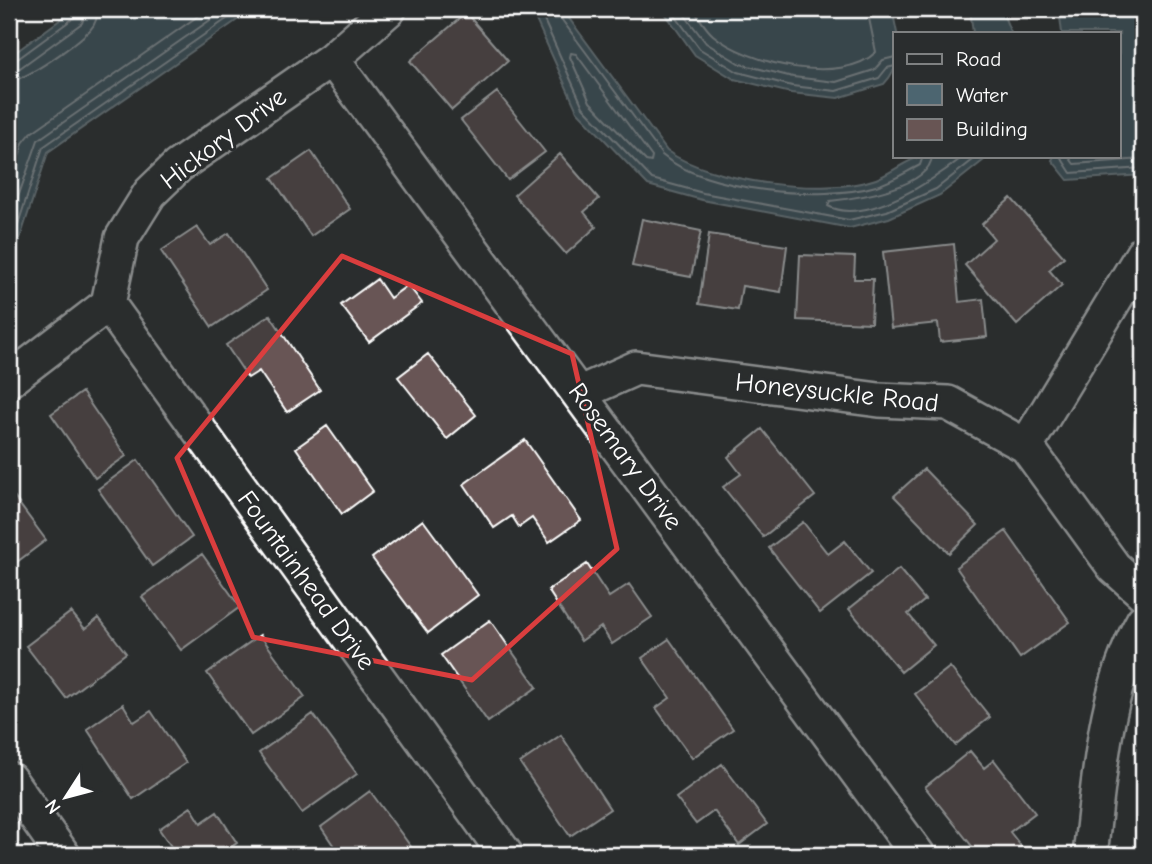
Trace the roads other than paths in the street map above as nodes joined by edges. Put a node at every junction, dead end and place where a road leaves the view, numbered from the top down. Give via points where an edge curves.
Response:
1 (389, 9) edge
2 (332, 59) junction
3 (1143, 253) edge
4 (108, 304) junction
5 (9, 380) edge
6 (580, 393) junction
7 (1026, 446) junction
8 (1143, 593) edge
9 (1143, 621) edge
10 (9, 779) edge
11 (63, 855) edge
12 (506, 855) edge
13 (918, 855) edge
14 (1090, 855) edge

1 - 2 street, Hickory Drive
2 - 4 street, Hickory Drive via 178,166 150,193 121,238
2 - 6 street, Rosemary Drive
3 - 7 street
4 - 5 street
4 - 12 street, Fountainhead Drive
6 - 7 street, Honeysuckle Road via 636,368 879,400 948,403
6 - 13 street, Rosemary Drive
7 - 8 street, Honeysuckle Road via 1114,568
9 - 14 street via 1127,650 1108,713
10 - 11 street

